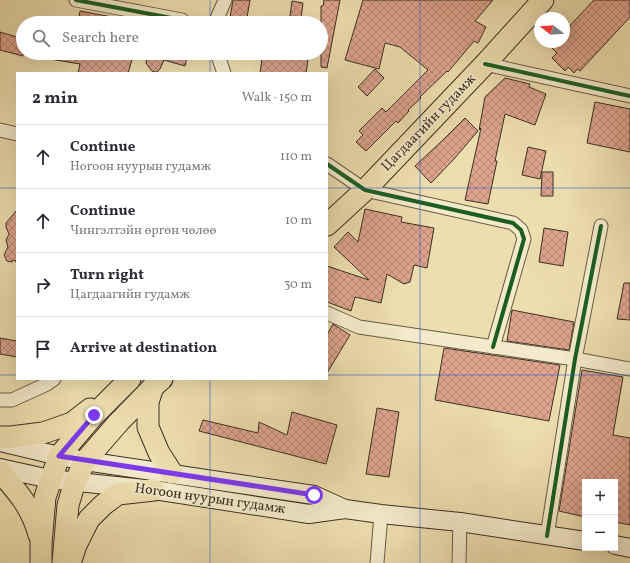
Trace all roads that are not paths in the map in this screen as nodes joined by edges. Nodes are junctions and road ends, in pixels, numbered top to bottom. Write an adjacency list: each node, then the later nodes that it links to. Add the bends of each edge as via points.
1 (76, 0): 4 (street)
2 (225, 0): 5 (street)
3 (543, 0): 7 (main road, Цагдаагийн гудамж)
4 (161, 16)
5 (219, 16)
6 (219, 60): 8 (street)
7 (485, 64): 9 (street); 13 (main road, Цагдаагийн гудамж)
8 (224, 72)
9 (630, 96)
10 (0, 130): 11 (street)
11 (16, 134)
12 (328, 165): 13 (street)
13 (365, 190): 14 (main road, Цагдаагийн гудамж); 17 (street, via 513,223 521,230 524,240)
14 (328, 224)
15 (601, 226): 18 (street)
16 (328, 313): 17 (street, via 359,327)
17 (493, 347): 18 (street)
18 (575, 359): 19 (street); 38 (street)
19 (630, 369)
20 (128, 380): 25 (main road, via 72,423 43,433)
21 (128, 380): 27 (main road)
22 (49, 381): 24 (street, via 12,400)
23 (158, 383): 28 (main road); 31 (main road, via 148,402 148,427 159,454)
24 (0, 400)
25 (0, 437)
26 (0, 442): 27 (main road, Ногоон нуурын гудамж)
27 (59, 456): 28 (main road, Ногоон нуурын гудамж); 32 (main road)
28 (85, 461): 31 (main road, Ногоон нуурын гудамж); 33 (main road)
29 (0, 468): 32 (main road, Ногоон нуурын гудамж)
30 (0, 472): 42 (main road, via 29,509 36,524)
31 (172, 473): 35 (main road, Ногоон нуурын гудамж, via 314,495)
32 (50, 479): 33 (main road, Ногоон нуурын гудамж); 42 (main road, via 45,497)
33 (75, 482): 34 (main road, Ногоон нуурын гудамж); 43 (main road, via 68,505)
34 (154, 490): 35 (main road, Ногоон нуурын гудамж, via 309,514); 44 (main road, via 118,494 103,505 89,519)
35 (345, 509): 36 (main road, Ногоон нуурын гудамж)
36 (381, 514): 37 (main road, Ногоон нуурын гудамж); 45 (street)
37 (460, 522): 38 (main road, Ногоон нуурын гудамж); 46 (street)
38 (547, 536): 39 (main road, Ногоон нуурын гудамж)
39 (582, 541)
40 (618, 546): 41 (main road)
41 (630, 548)
42 (41, 553)
43 (63, 563)
44 (70, 563)
45 (377, 563)
46 (459, 563)

